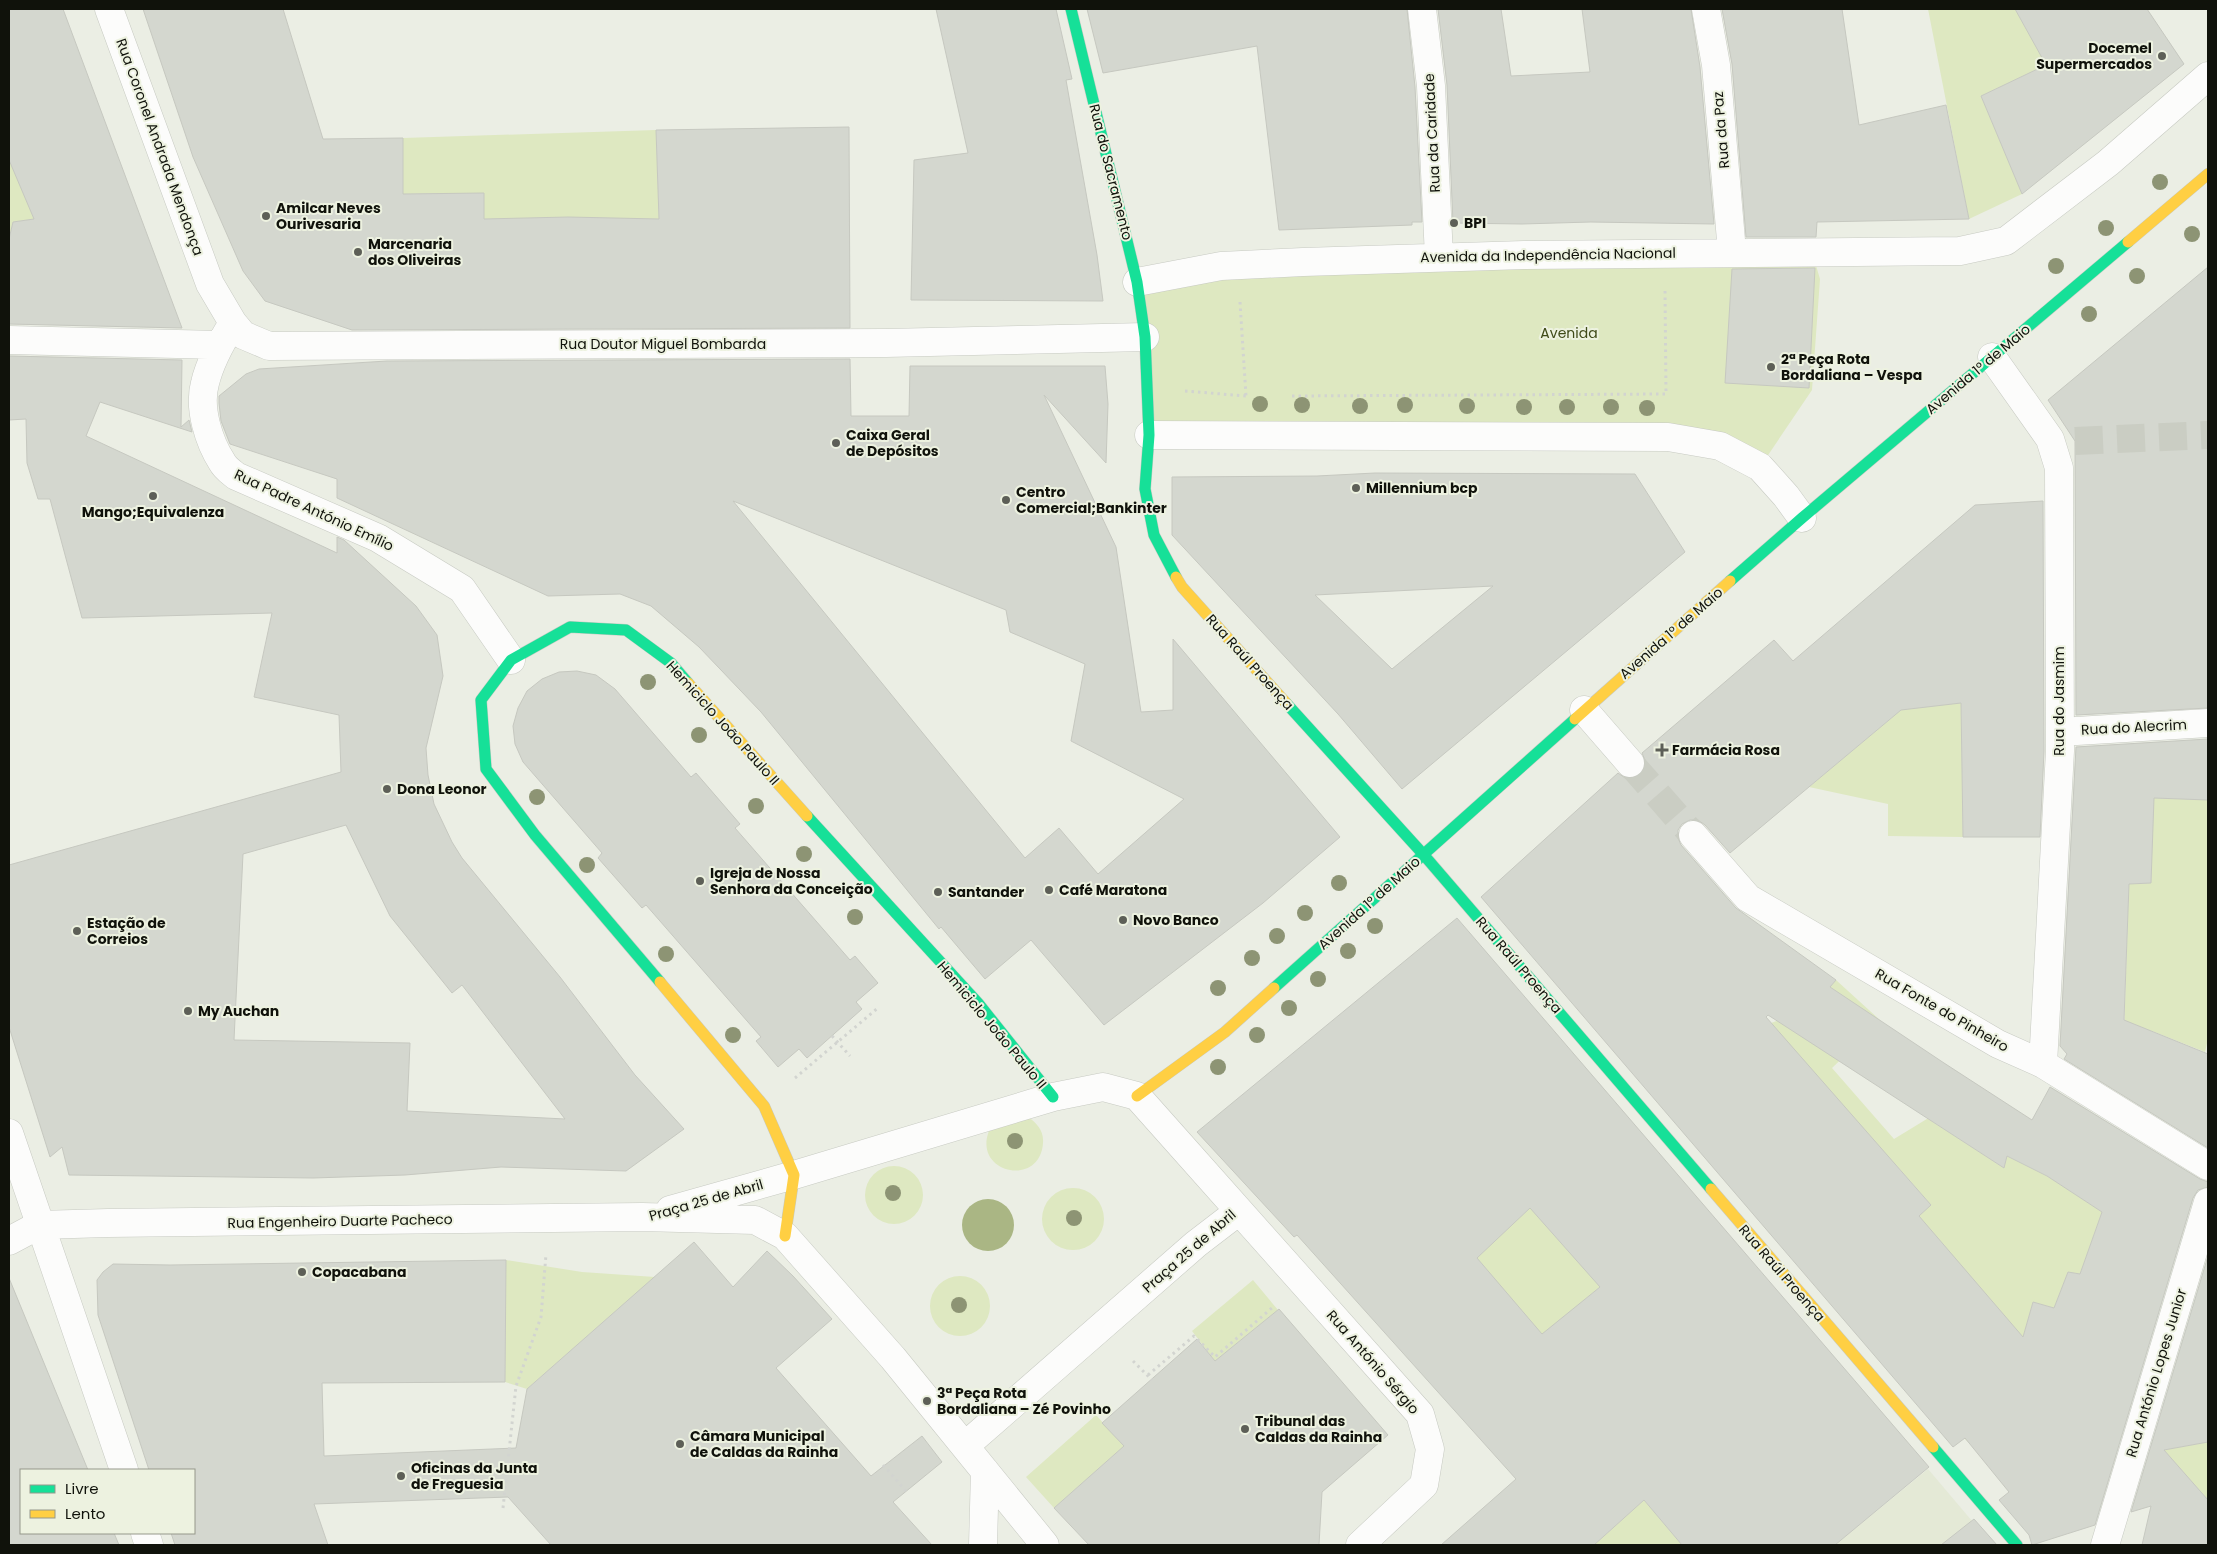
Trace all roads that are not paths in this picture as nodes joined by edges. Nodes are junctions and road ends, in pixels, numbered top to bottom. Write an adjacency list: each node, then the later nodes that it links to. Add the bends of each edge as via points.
1 (109, 9): 10 (street, Rua Coronel Andrada Mendonça)
2 (1071, 9): 9 (street, Rua do Sacramento)
3 (1422, 9): 8 (street, Rua da Caridade, via 1431,86)
4 (1706, 9): 7 (street, Rua da Paz, via 1716,65)
5 (2208, 76): 7 (street, Avenida da Independência Nacional, via 2108,163 2006,241 1960,251)
6 (2208, 174): 14 (street, Avenida 1º de Maio)
7 (1732, 252): 8 (street, Avenida da Independência Nacional)
8 (1439, 257): 9 (street, Avenida da Independência Nacional, via 1221,266)
9 (1137, 282): 12 (street, Rua do Sacramento)
10 (210, 284): 11 (street, Rua Doutor Miguel Bombarda)
11 (226, 334): 12 (street, Rua Doutor Miguel Bombarda, via 243,336 269,346 886,343); 13 (street); 17 (street, Rua Padre António Emílio, via 204,385 204,412 223,464 236,476 378,538 462,589)
12 (1145, 337): 15 (street, Rua Raúl Proença)
13 (9, 340)
14 (1992, 356): 16 (street, Avenida 1º de Maio); 20 (street, Rua do Jasmim, via 2062,440 2059,468)
15 (1149, 435): 16 (street, via 1668,437 1720,446 1760,467); 23 (street, Rua Raúl Proença, via 1146,489 1154,535 1182,587)
16 (1802, 518): 18 (street, Avenida 1º de Maio)
17 (512, 660): 26 (street, Hemiciclo João Paulo II, via 570,627 626,630 671,663 704,704 978,1003); 29 (street, Hemiciclo João Paulo II, via 481,700 486,769 535,835 764,1106)
18 (1584, 710): 21 (street); 23 (street, Avenida 1º de Maio)
19 (2208, 723): 20 (street, Rua do Alecrim)
20 (2060, 732): 24 (street, Rua do Jasmim)
21 (1630, 762)
22 (1693, 835): 24 (street, Rua Fonte do Pinheiro, via 1748,898 1998,1044)
23 (1422, 854): 25 (street, Avenida 1º de Maio, via 1225,1032); 42 (street, Rua Raúl Proença)
24 (2043, 1064): 28 (street, Rua Fonte do Pinheiro)
25 (1137, 1096): 26 (street, Praça 25 de Abril, via 1103,1087); 31 (street, Praça 25 de Abril)
26 (1053, 1097): 29 (street, Praça 25 de Abril)
27 (9, 1133): 33 (street)
28 (2208, 1166)
29 (794, 1175): 32 (street, Praça 25 de Abril); 34 (street)
30 (2208, 1202): 43 (street, Rua António Lopes Junior)
31 (1239, 1211): 36 (street, Praça 25 de Abril, via 1190,1249); 41 (street, Rua António Sérgio, via 1420,1414 1430,1449 1424,1485)
32 (642, 1217): 33 (street, Rua Engenheiro Duarte Pacheco); 34 (street, Praça 25 de Abril, via 755,1220)
33 (39, 1225): 35 (street); 37 (street)
34 (785, 1236): 36 (street, Praça 25 de Abril)
35 (9, 1241)
36 (966, 1445): 38 (street)
37 (124, 1469)
38 (985, 1470): 39 (street); 40 (street)
39 (983, 1545)
40 (1046, 1545)
41 (1360, 1545)
42 (2017, 1545)
43 (2105, 1545)

